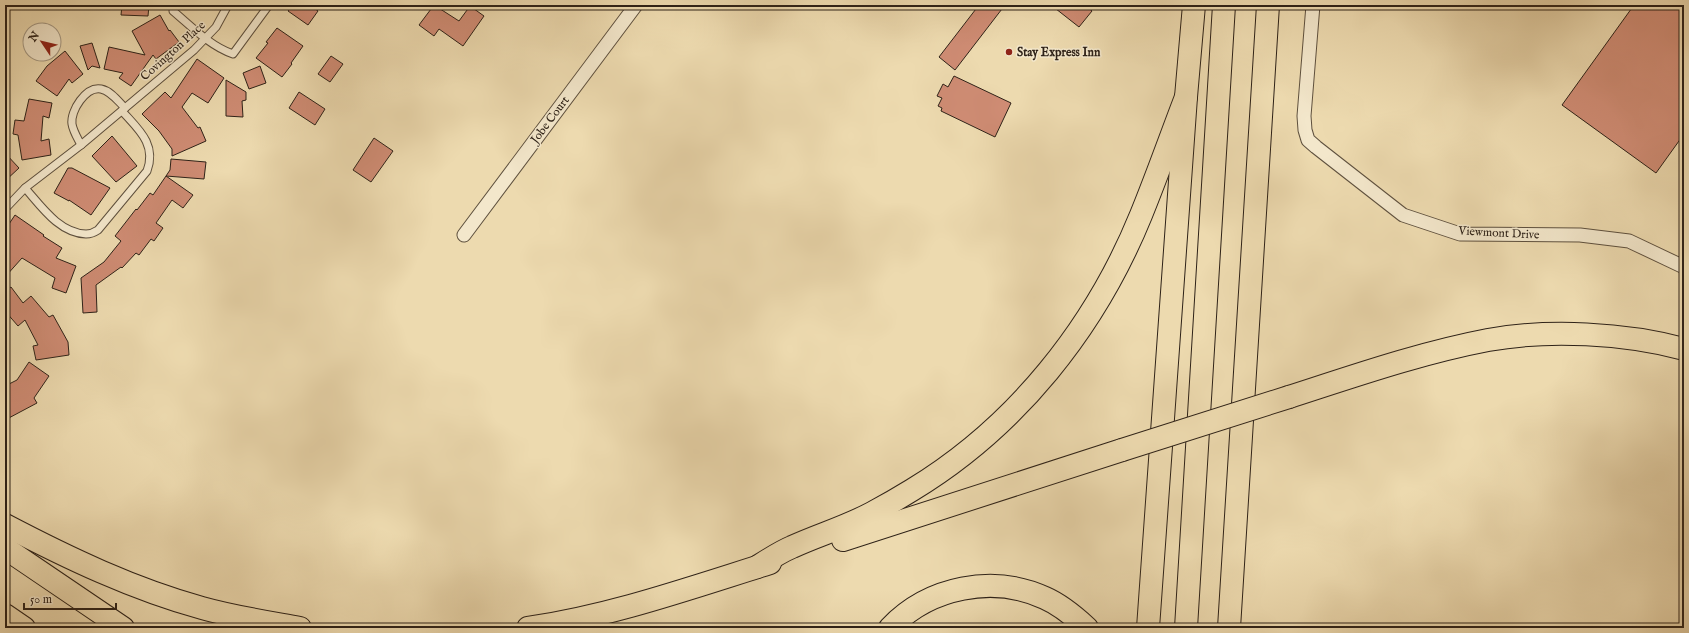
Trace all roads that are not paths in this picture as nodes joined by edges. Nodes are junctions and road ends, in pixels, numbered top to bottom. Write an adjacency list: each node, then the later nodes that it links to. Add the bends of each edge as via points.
1 (174, 5): 9 (lane, via 173,11)
2 (228, 5): 9 (lane, Covington Place, via 216,27)
3 (269, 5): 9 (lane, via 233,54)
4 (636, 5): 15 (street, Jobe Court)
5 (1194, 5): 10 (highway)
6 (1224, 5): 29 (highway)
7 (1268, 5): 30 (highway)
8 (1313, 5): 16 (street, Viewmont Drive, via 1304,116 1308,140 1403,215 1460,234 1580,235 1629,241)
9 (205, 38): 11 (lane, Covington Place)
10 (1186, 97): 20 (highway, via 1141,216 1109,282 1074,338 1040,382 997,426 956,460 913,489 871,514 790,547); 28 (highway)
11 (123, 110): 12 (lane, Covington Place); 12 (lane, via 110,93 101,89 94,89 79,101 74,110 72,124); 13 (lane, via 146,139 151,160 147,171 98,230 87,234 57,223)
12 (81, 145): 13 (lane, Covington Place)
13 (25, 188): 14 (lane, Covington Place)
14 (5, 209)
15 (464, 235)
16 (1684, 268)
17 (1684, 349): 20 (highway, bridge, via 1628,338 1584,334 1540,334 1490,340 1447,349)
18 (5, 525): 24 (highway, via 89,567 143,589 201,608)
19 (5, 548): 23 (highway)
20 (757, 567): 25 (highway, via 586,618)
21 (5, 615): 22 (highway)
22 (24, 628)
23 (123, 628)
24 (300, 628)
25 (528, 628)
26 (890, 628): 27 (highway, via 902,616 947,592 991,586 1019,589 1045,598)
27 (1087, 628)
28 (1148, 628)
29 (1186, 628)
30 (1229, 628)

